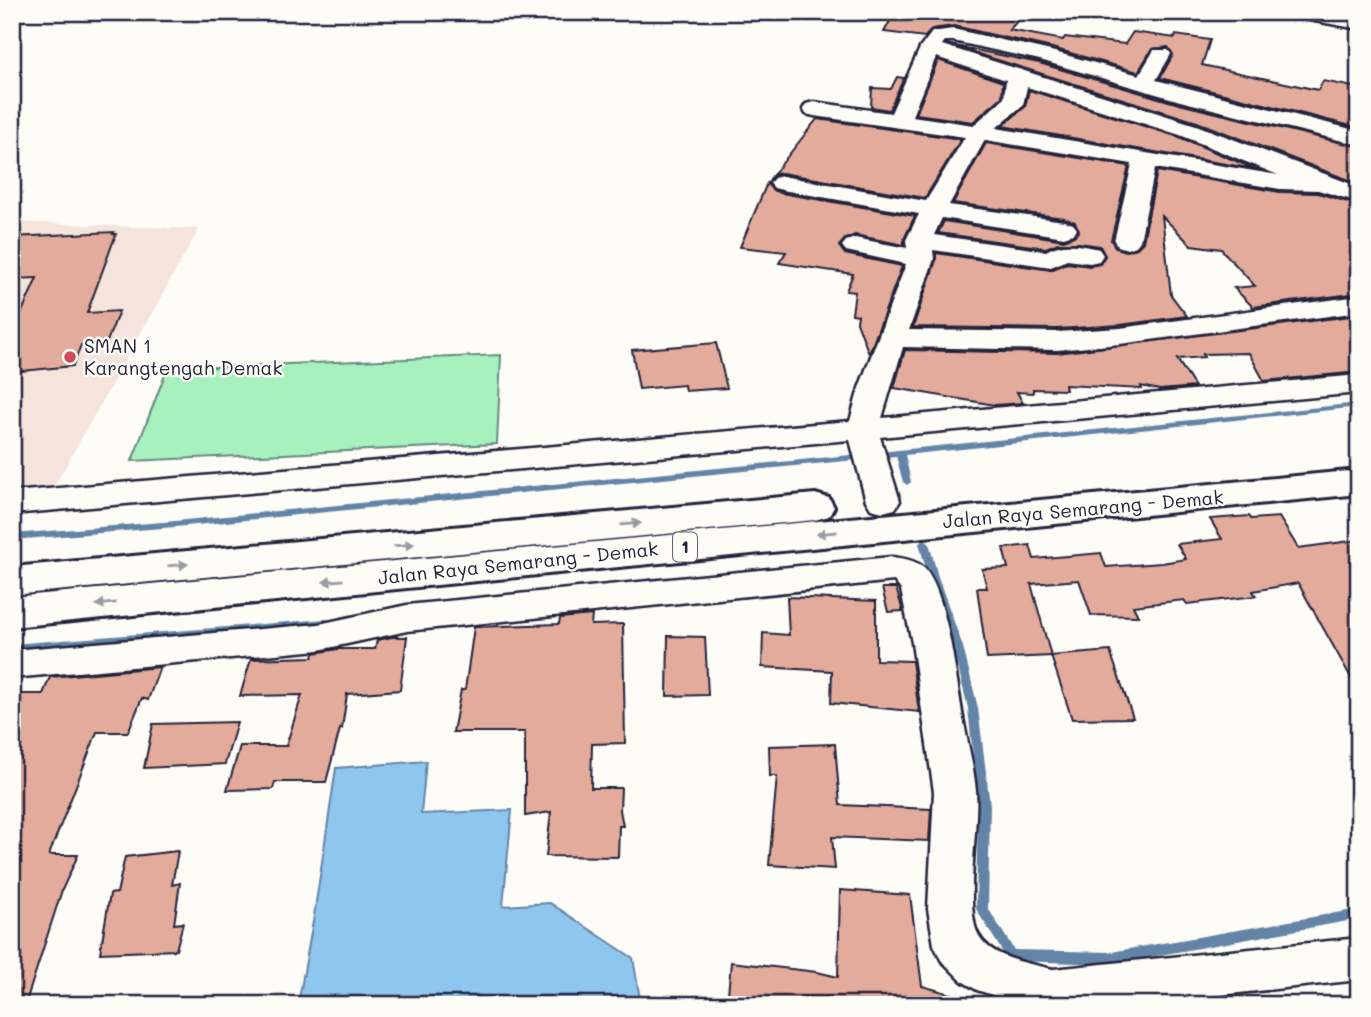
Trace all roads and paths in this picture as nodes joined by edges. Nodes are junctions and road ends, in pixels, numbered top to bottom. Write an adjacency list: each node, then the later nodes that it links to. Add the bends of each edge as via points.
1 (1298, 12): 2 (street)
2 (1359, 23)
3 (930, 48): 5 (street); 6 (street, via 939,36 964,36); 9 (street)
4 (1161, 54): 6 (street)
5 (1017, 78): 10 (street); 11 (street, via 1016,100)
6 (1144, 84): 7 (street)
7 (1188, 96): 10 (street); 12 (street)
8 (814, 109): 9 (street)
9 (898, 121): 11 (street)
10 (1161, 121): 13 (street); 15 (street, via 1239,148)
11 (979, 132): 13 (street); 17 (street)
12 (1359, 138)
13 (1137, 158): 15 (street, via 1280,182); 19 (street)
14 (782, 183): 17 (street)
15 (1317, 183): 16 (street)
16 (1356, 194)
17 (936, 211): 18 (street); 21 (street)
18 (1064, 229)
19 (1127, 242)
20 (855, 246): 21 (street)
21 (920, 250): 22 (street, via 1051,259 1062,252); 24 (street)
22 (1090, 255)
23 (1359, 304): 24 (street, via 1057,341)
24 (892, 338): 26 (street)
25 (1359, 384): 26 (street)
26 (863, 435): 29 (street, via 506,458); 30 (street)
27 (1359, 459): 30 (highway, Jalan Raya Semarang - Demak / 1)
28 (1359, 482): 30 (highway, Jalan Raya Semarang - Demak / 1)
29 (12, 503)
30 (882, 532): 31 (highway, Jalan Raya Semarang - Demak / 1, one-way to 30); 32 (highway, Jalan Raya Semarang - Demak / 1); 36 (street, via 902,570 912,576 919,590 931,643 955,793 950,909 957,945 994,975)
31 (12, 580)
32 (464, 593): 33 (highway, Jalan Raya Semarang - Demak / 1, one-way to 33); 34 (street, via 407,618 319,637)
33 (12, 612)
34 (12, 664)
35 (1359, 959): 36 (street)
36 (1054, 998)

